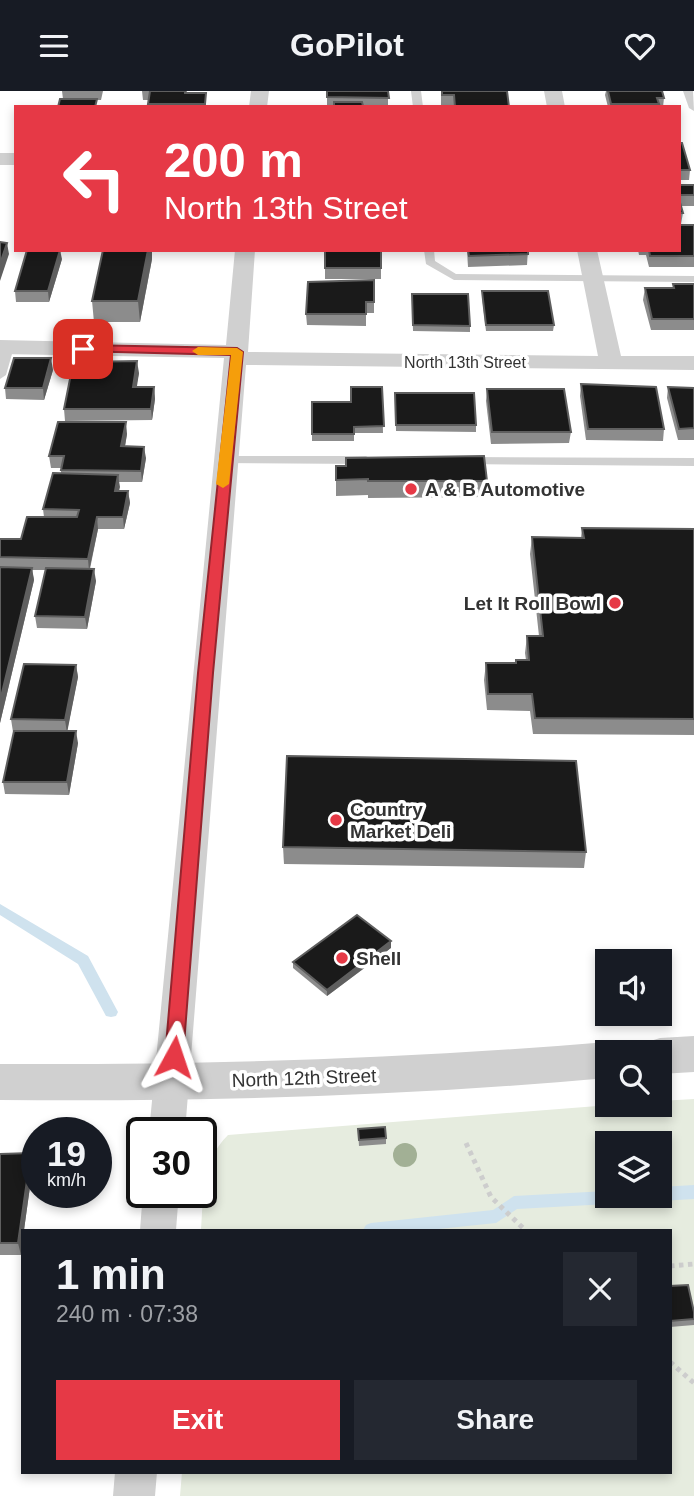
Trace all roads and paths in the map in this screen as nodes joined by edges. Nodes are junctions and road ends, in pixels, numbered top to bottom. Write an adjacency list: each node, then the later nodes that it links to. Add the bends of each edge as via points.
1 (688, 91): 2 (lane)
2 (694, 108)
3 (245, 252): 9 (street)
4 (429, 252): 6 (lane, via 430,262 454,277)
5 (587, 252): 6 (street)
6 (593, 279): 7 (lane); 10 (street)
7 (694, 279)
8 (4, 347): 9 (street, North 13th Street); 12 (lane)
9 (237, 355): 10 (street, North 13th Street); 13 (street)
10 (611, 363): 11 (street, North 13th Street)
11 (694, 363)
12 (0, 375)
13 (225, 460): 14 (lane); 21 (street)
14 (377, 460)
15 (446, 461): 16 (lane)
16 (694, 462)
17 (694, 1054): 18 (street)
18 (672, 1055)
19 (595, 1061): 21 (street, North 12th Street, via 362,1077)
20 (0, 1082): 21 (street, North 12th Street)
21 (172, 1082): 22 (street)
22 (168, 1117)
23 (466, 1143): 26 (path, via 491,1198)
24 (160, 1208): 25 (street)
25 (158, 1229)
26 (524, 1229)
27 (694, 1264): 28 (path)
28 (672, 1266)
29 (672, 1364): 30 (path)
30 (694, 1383)
31 (136, 1474): 32 (street)
32 (134, 1496)

